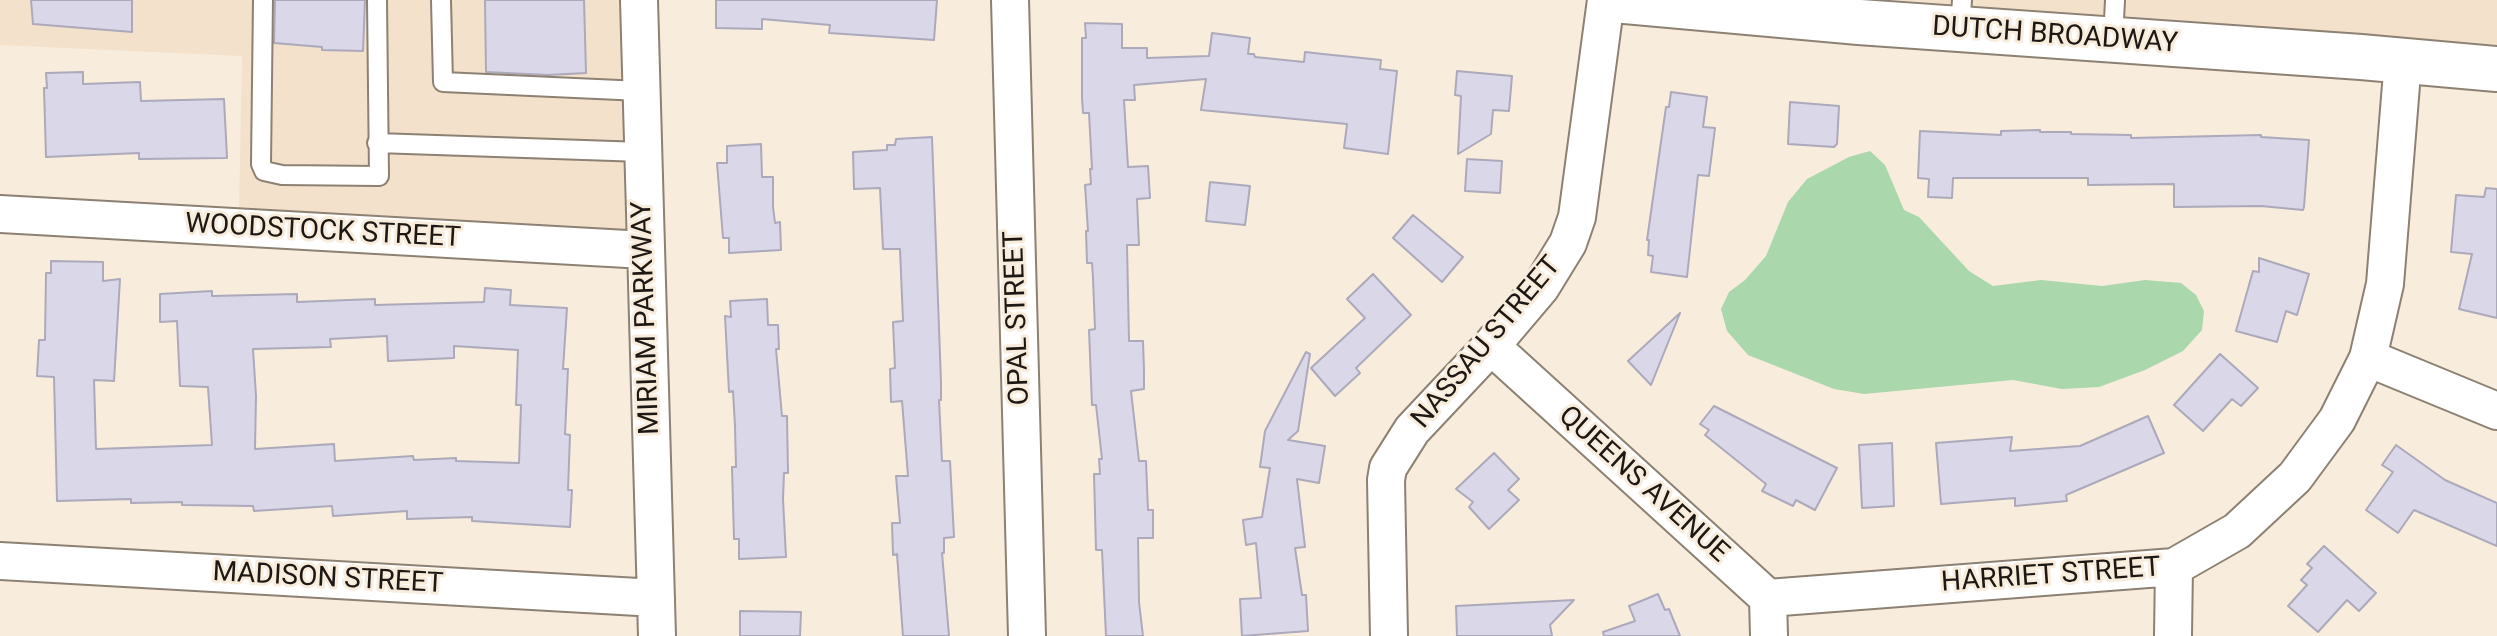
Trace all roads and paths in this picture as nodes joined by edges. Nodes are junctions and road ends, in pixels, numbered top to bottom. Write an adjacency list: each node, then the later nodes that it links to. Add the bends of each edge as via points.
1 (263, 0): 14 (lane, via 264,171 379,176)
2 (377, 0): 14 (lane)
3 (441, 0): 13 (lane, via 443,82)
4 (639, 0): 13 (street, MIRIAM PARKWAY)
5 (1010, 0): 26 (street, OPAL STREET)
6 (1606, 0): 18 (street, NASSAU STREET, via 1577,217 1541,287)
7 (1614, 0): 8 (main road, DUTCH BROADWAY)
8 (1801, 8): 9 (main road, DUTCH BROADWAY)
9 (1961, 15): 10 (main road, DUTCH BROADWAY)
10 (2114, 20): 11 (main road, DUTCH BROADWAY)
11 (2403, 60): 12 (main road, DUTCH BROADWAY); 19 (street, HARRIET STREET, via 2385,284)
12 (2497, 69)
13 (641, 91): 15 (street, MIRIAM PARKWAY)
14 (377, 143): 15 (lane)
15 (643, 152): 17 (street, MIRIAM PARKWAY)
16 (0, 214): 17 (street, WOODSTOCK STREET)
17 (645, 250): 23 (street, MIRIAM PARKWAY)
18 (1491, 346): 24 (street, QUEENS AVENUE); 27 (street, NASSAU STREET, via 1412,430 1388,468)
19 (2368, 358): 20 (street); 22 (street, HARRIET STREET, via 2337,420 2295,477 2237,531)
20 (2497, 411)
21 (0, 561): 23 (street, MADISON STREET)
22 (2174, 567): 24 (street, HARRIET STREET); 29 (street)
23 (656, 598): 25 (street, MIRIAM PARKWAY)
24 (1768, 598): 28 (street)
25 (657, 636)
26 (1027, 636)
27 (1389, 636)
28 (1769, 636)
29 (2173, 636)

